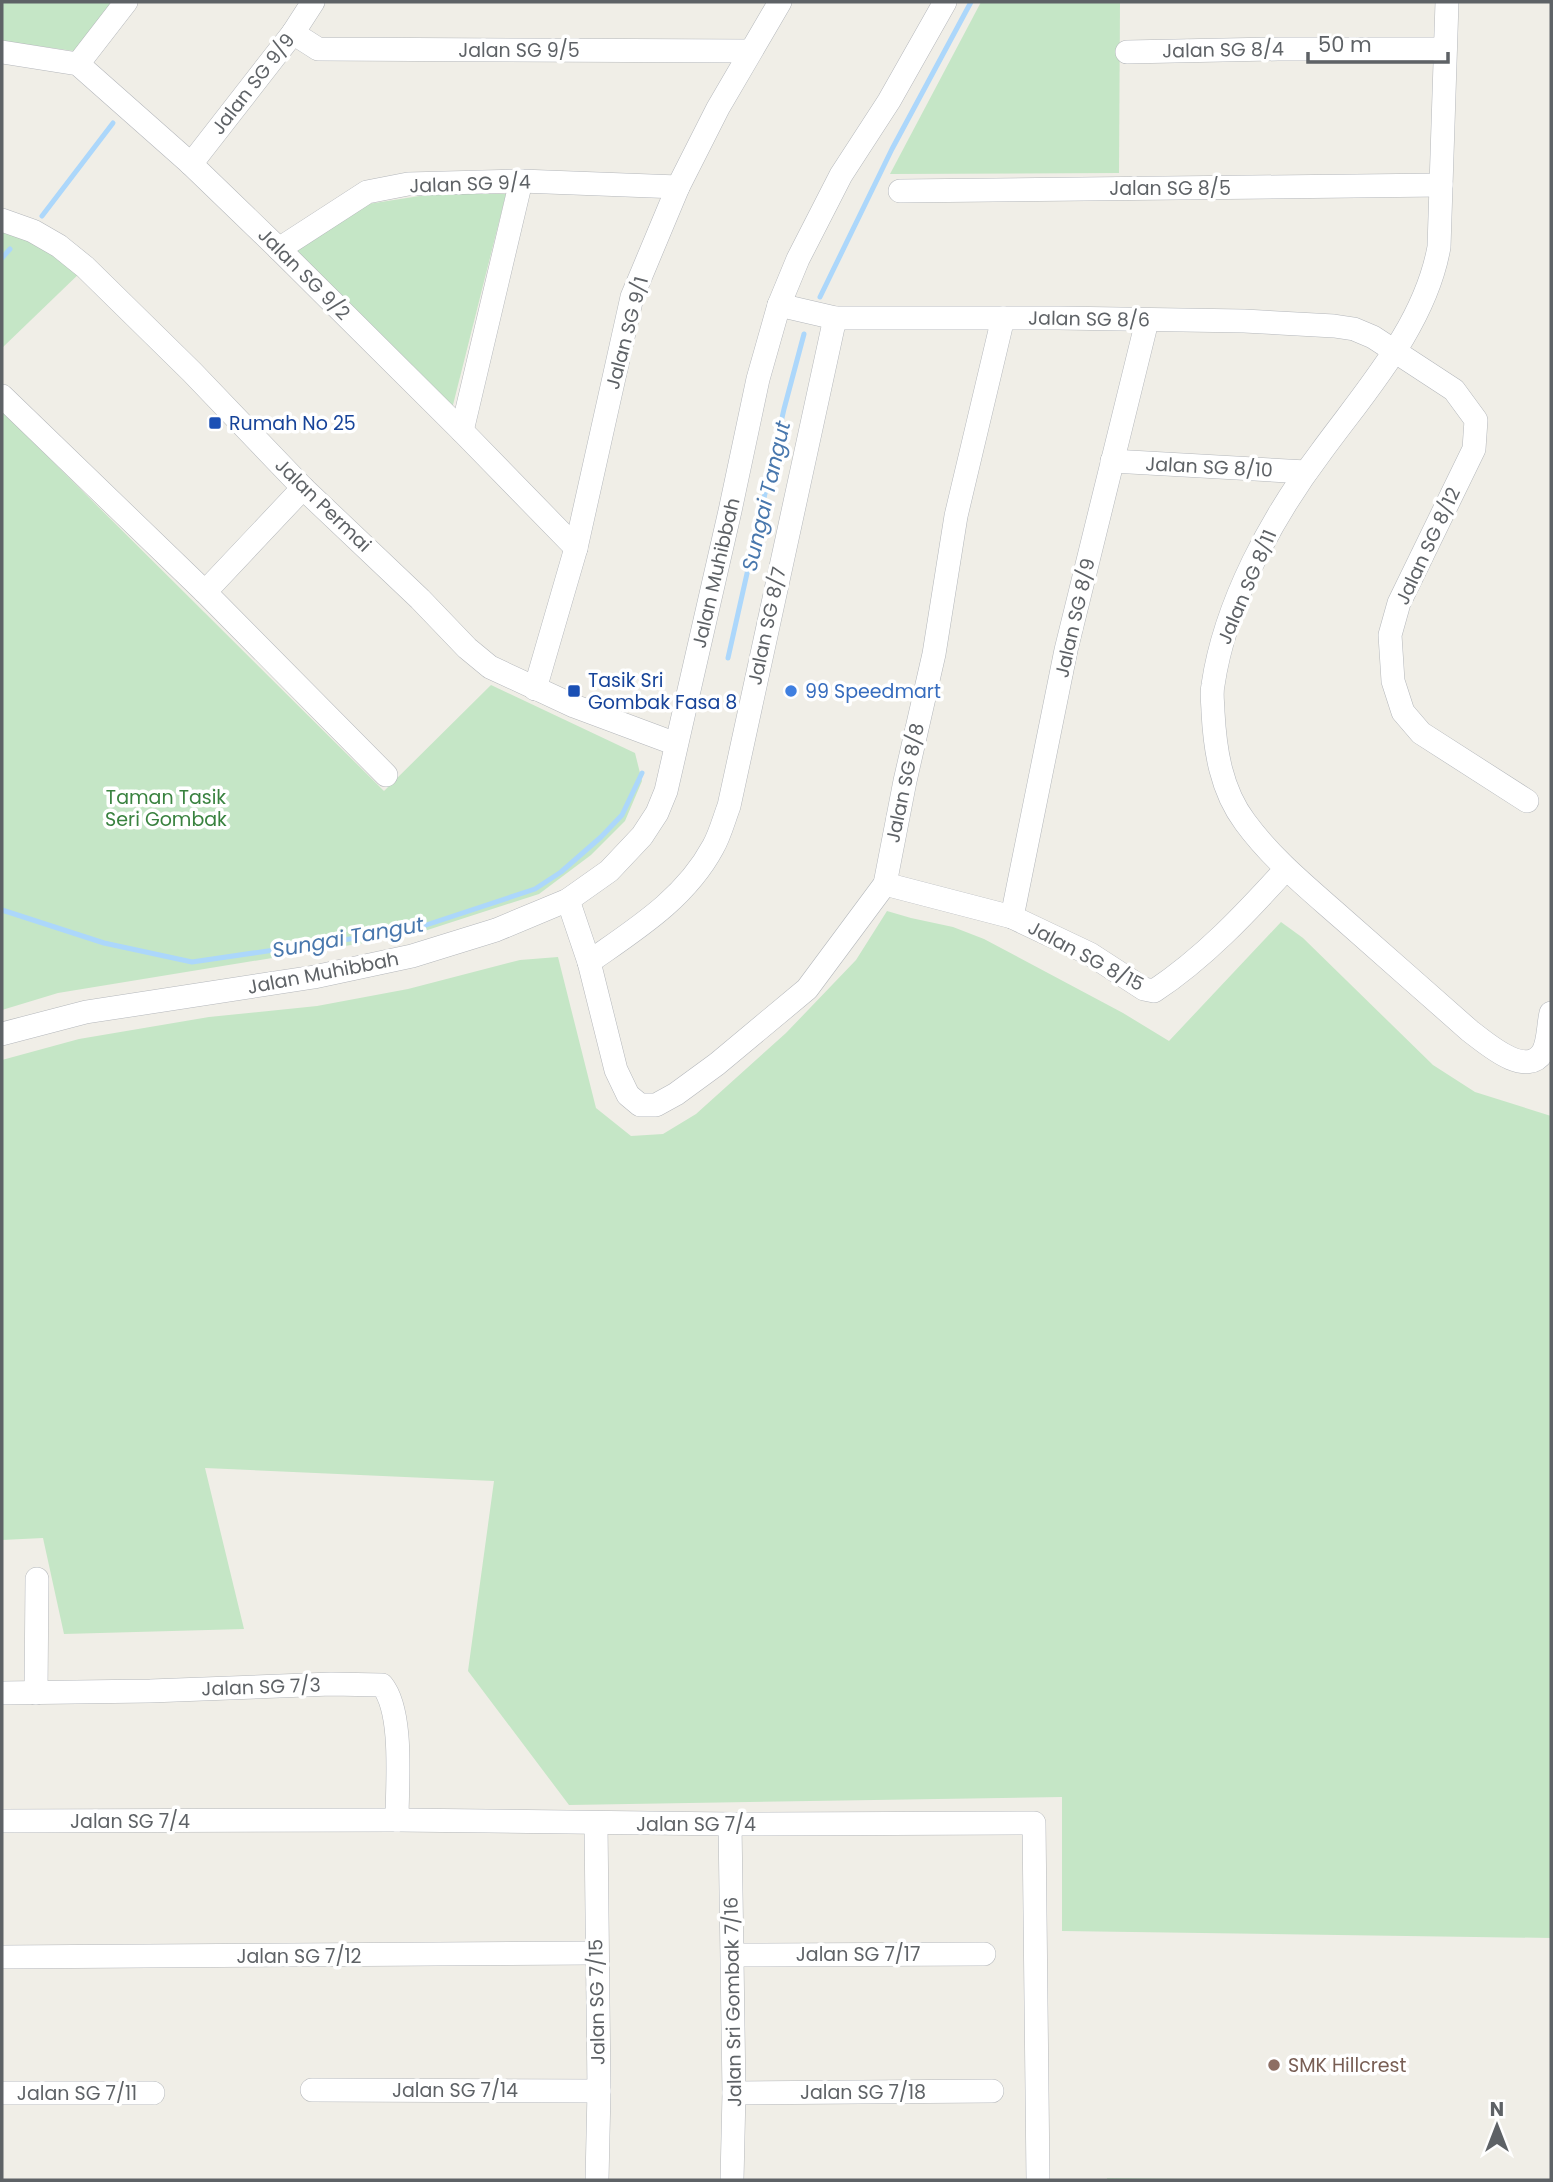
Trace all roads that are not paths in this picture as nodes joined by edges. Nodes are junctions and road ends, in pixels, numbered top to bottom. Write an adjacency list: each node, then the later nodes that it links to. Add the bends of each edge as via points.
1 (126, 2): 11 (street)
2 (313, 2): 6 (street, Jalan SG 9/9)
3 (780, 2): 8 (street, Jalan SG 9/1)
4 (944, 2): 19 (street, Jalan Muhibbah, via 889,102 841,175)
5 (1447, 2): 7 (street, Jalan SG 8/11)
6 (293, 33): 8 (street, Jalan SG 9/5, via 318,49); 12 (street, Jalan SG 9/9)
7 (1445, 49): 10 (street, Jalan SG 8/4); 14 (street, Jalan SG 8/11)
8 (750, 51): 15 (street, Jalan SG 9/1)
9 (2, 52): 11 (street)
10 (1127, 52)
11 (78, 64): 12 (street, Jalan SG 9/2)
12 (191, 164): 18 (street, Jalan SG 9/2)
13 (521, 181): 15 (street, Jalan SG 9/4); 18 (street, Jalan SG 9/4, via 408,184 366,192); 25 (street)
14 (1441, 185): 16 (street, Jalan SG 8/5); 23 (street, Jalan SG 8/11, via 1436,266)
15 (678, 187): 29 (street, Jalan SG 9/1, via 632,297)
16 (900, 191)
17 (2, 220): 28 (street, Jalan Permai, via 33,231 85,267)
18 (279, 249): 25 (street, Jalan SG 9/2)
19 (779, 305): 20 (street, Jalan SG 8/6); 32 (street, Jalan Muhibbah, via 758,379)
20 (835, 318): 21 (street, Jalan SG 8/6); 39 (street, Jalan SG 8/7, via 729,806 714,846 687,886 659,912)
21 (1003, 318): 22 (street, Jalan SG 8/6); 36 (street, Jalan SG 8/8, via 956,516 934,654)
22 (1147, 321): 23 (street, Jalan SG 8/6, via 1334,326 1364,332); 26 (street, Jalan SG 8/9)
23 (1395, 351): 27 (street, Jalan SG 8/11); 34 (street, Jalan SG 8/12, via 1454,390 1476,420 1477,432 1474,449 1399,603 1390,635 1393,681 1402,712 1421,733)
24 (2, 396): 30 (street)
25 (462, 431): 29 (street, Jalan SG 9/2)
26 (1112, 461): 27 (street, Jalan SG 8/10); 38 (street, Jalan SG 8/9, via 1066,650)
27 (1306, 472): 35 (street, Jalan SG 8/11, via 1258,554 1227,625 1212,688 1217,756 1231,798 1244,821)
28 (303, 488): 30 (street); 31 (street, Jalan Permai, via 467,648 490,667)
29 (576, 548): 31 (street, Jalan SG 9/1)
30 (205, 592): 33 (street)
31 (535, 689): 32 (street, Jalan Permai)
32 (676, 744): 37 (street, Jalan Muhibbah, via 666,792 642,836 609,871)
33 (386, 775)
34 (1528, 800)
35 (1286, 869): 38 (street, Jalan SG 8/15, via 1180,974 1154,991); 40 (street, Jalan SG 8/11, via 1501,1053 1516,1061 1536,1059 1545,1046)
36 (885, 884): 38 (street, Jalan SG 8/15); 39 (street, Jalan SG 8/8, via 794,1002 664,1102 640,1104 628,1095 616,1070)
37 (568, 900): 39 (street); 41 (street, Jalan Muhibbah, via 412,956 314,977 86,1012)
38 (1012, 917)
39 (589, 962)
40 (1551, 1013)
41 (2, 1034)
42 (37, 1579): 44 (street)
43 (2, 1693): 44 (street, Jalan SG 7/3)
44 (36, 1693): 45 (street, Jalan SG 7/3, via 382,1685 397,1722)
45 (397, 1820): 46 (street, Jalan SG 7/4); 47 (street, Jalan SG 7/4)
46 (2, 1821)
47 (596, 1824): 48 (street, Jalan SG 7/4); 49 (street, Jalan SG 7/15)
48 (730, 1824): 51 (street, Jalan Sri Gombak 7/16); 61 (street, Jalan SG 7/4, via 1034,1823)
49 (596, 1953): 52 (street, Jalan SG 7/12); 54 (street, Jalan SG 7/15)
50 (984, 1954): 51 (street, Jalan SG 7/17)
51 (733, 1955): 58 (street, Jalan Sri Gombak 7/16)
52 (2, 1957)
53 (312, 2090): 54 (street, Jalan SG 7/14)
54 (599, 2091): 59 (street, Jalan SG 7/15)
55 (992, 2091): 58 (street, Jalan SG 7/18)
56 (2, 2093): 57 (street, Jalan SG 7/11)
57 (153, 2093)
58 (734, 2093): 60 (street, Jalan Sri Gombak 7/16)
59 (597, 2180)
60 (732, 2180)
61 (1038, 2180)

